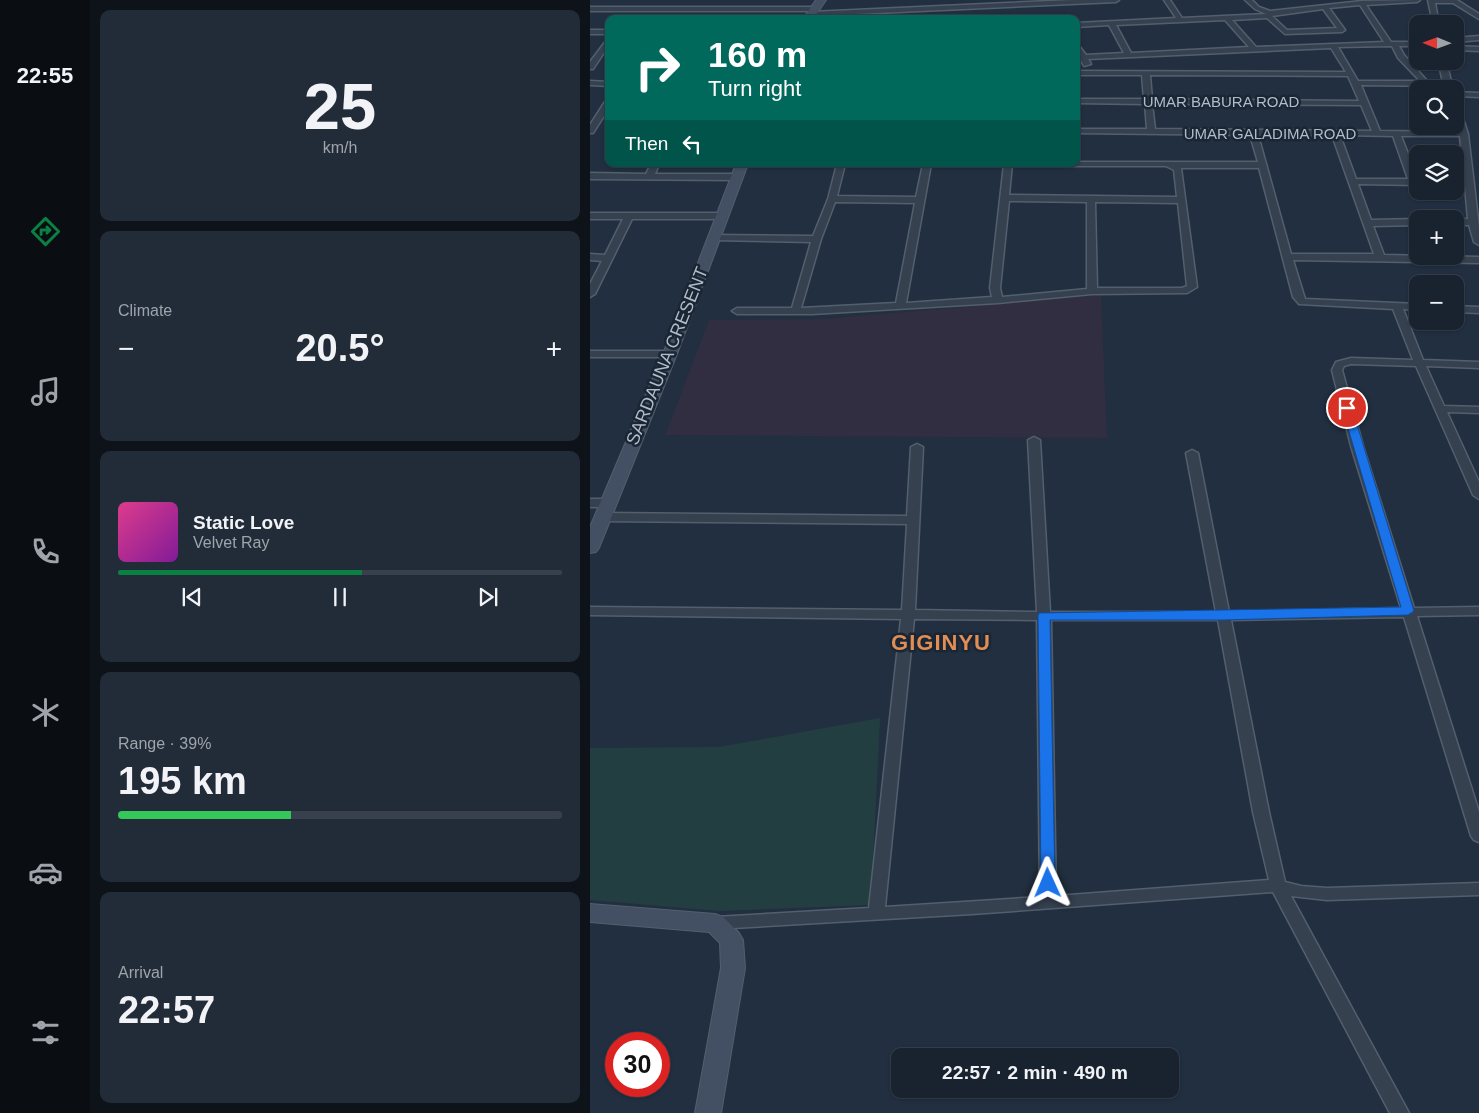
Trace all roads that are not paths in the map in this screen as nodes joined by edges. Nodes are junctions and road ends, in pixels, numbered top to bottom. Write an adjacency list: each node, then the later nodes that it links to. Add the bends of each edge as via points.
1 (608, 0): 19 (street)
2 (701, 0): 21 (street)
3 (821, 0): 23 (street)
4 (884, 0): 22 (street)
5 (1116, 0): 13 (street)
6 (1167, 0): 31 (street)
7 (1248, 0): 27 (street)
8 (1417, 0): 11 (street)
9 (1454, 0): 10 (street); 12 (street); 29 (street)
10 (1465, 0)
11 (1377, 1): 15 (street)
12 (1431, 1): 28 (street)
13 (1031, 2): 14 (street)
14 (985, 3): 17 (street)
15 (1362, 3): 16 (street); 38 (street)
16 (1325, 7): 27 (street); 27 (street, via 1342,30 1285,32)
17 (946, 8): 22 (street); 26 (street)
18 (590, 9): 19 (street)
19 (601, 9): 20 (street)
20 (628, 9): 21 (street); 24 (street)
21 (696, 9): 23 (street); 25 (street)
22 (884, 11): 23 (street)
23 (811, 14)
24 (624, 15)
25 (692, 15)
26 (945, 15)
27 (1269, 15): 30 (street)
28 (1434, 15)
29 (1479, 17)
30 (1228, 19): 31 (street); 43 (street)
31 (1181, 21): 32 (street)
32 (1112, 24): 33 (street); 46 (street)
33 (1080, 25)
34 (590, 32): 35 (street)
35 (605, 32)
36 (1479, 38): 37 (street)
37 (1464, 39)
38 (1391, 43): 40 (street); 41 (street); 55 (street)
39 (605, 44): 47 (street)
40 (1409, 44)
41 (1333, 45): 43 (street); 54 (street)
42 (1464, 48): 44 (street)
43 (1254, 49): 49 (street)
44 (1479, 49)
45 (1080, 50): 48 (street)
46 (1128, 54): 48 (street); 49 (street)
47 (594, 56): 50 (street)
48 (1084, 57): 52 (street)
49 (1200, 63): 53 (street); 54 (street)
50 (590, 67)
51 (1080, 73): 52 (street)
52 (1090, 74): 53 (street)
53 (1146, 74): 63 (street)
54 (1351, 74): 56 (street)
55 (1422, 80)
56 (1356, 83): 59 (street); 64 (street)
57 (590, 84): 58 (street)
58 (605, 84)
59 (1409, 84)
60 (1464, 94): 61 (street)
61 (1479, 95)
62 (1080, 101): 63 (street, UMAR BABURA ROAD)
63 (1149, 102): 64 (street, UMAR BABURA ROAD); 68 (street)
64 (1365, 103): 70 (street)
65 (605, 108): 66 (street)
66 (590, 131)
67 (1080, 131): 68 (street, UMAR GALADIMA ROAD)
68 (1150, 133): 69 (street, UMAR GALADIMA ROAD)
69 (1254, 134): 74 (street, UMAR GALADIMA ROAD); 78 (street)
70 (1377, 134): 71 (street, UMAR GALADIMA ROAD); 74 (street, UMAR GALADIMA ROAD)
71 (1396, 134): 72 (street, UMAR GALADIMA ROAD); 83 (street)
72 (1409, 134)
73 (1464, 134): 84 (street)
74 (1336, 135): 89 (street)
75 (1080, 164): 77 (street)
76 (1479, 164): 84 (street)
77 (1174, 165): 78 (street); 97 (street, via 1178,168)
78 (1263, 166): 108 (street)
79 (654, 167): 88 (street)
80 (840, 167): 94 (street)
81 (926, 167): 96 (street)
82 (1008, 167): 93 (street)
83 (1409, 167)
84 (1468, 167): 86 (street); 92 (street)
85 (740, 170): 88 (street); 100 (street, SARDAUNA CRESENT)
86 (1479, 172)
87 (590, 176): 88 (street)
88 (649, 177)
89 (1352, 181): 90 (street); 104 (street)
90 (1409, 182)
91 (1464, 183): 92 (street)
92 (1470, 183): 103 (street)
93 (1006, 198): 95 (street); 115 (street, via 995,288)
94 (832, 199): 96 (street); 106 (street)
95 (1091, 199): 97 (street); 113 (street)
96 (920, 200): 116 (street)
97 (1182, 200): 113 (street, via 1192,287 1184,291)
98 (590, 216): 99 (street)
99 (629, 216): 100 (street); 111 (street)
100 (722, 216): 105 (street, SARDAUNA CRESENT)
101 (1409, 222): 104 (street)
102 (1464, 222): 103 (street)
103 (1473, 222): 107 (street)
104 (1366, 223): 109 (street)
105 (714, 237): 106 (street); 124 (street, SARDAUNA CRESENT)
106 (816, 239): 120 (street)
107 (1479, 242)
108 (1288, 256): 109 (street); 117 (street, via 1302,302)
109 (1380, 257): 112 (street)
110 (590, 258): 111 (street)
111 (607, 258): 114 (street)
112 (1479, 260)
113 (1092, 291): 115 (street)
114 (590, 294)
115 (998, 300): 116 (street)
116 (900, 306): 120 (street, via 812,312)
117 (1397, 306): 118 (street); 125 (street)
118 (1409, 307)
119 (1464, 309): 121 (street)
120 (796, 310): 122 (street)
121 (1479, 310)
122 (737, 311)
123 (590, 354): 124 (street)
124 (670, 354): 134 (street, SARDAUNA CRESENT)
125 (1419, 362): 126 (street); 127 (street); 139 (street, via 1351,361 1340,364 1337,370)
126 (1479, 365)
127 (1442, 409): 128 (street); 132 (street)
128 (1479, 410)
129 (1034, 440): 142 (street)
130 (917, 447): 136 (street)
131 (1192, 453): 143 (street)
132 (1479, 495)
133 (590, 503): 134 (street)
134 (608, 503): 135 (street, SARDAUNA CRESENT)
135 (602, 517): 136 (street); 137 (street, SARDAUNA CRESENT)
136 (913, 520): 141 (street)
137 (590, 548)
138 (590, 611): 141 (street)
139 (1408, 611): 140 (street); 143 (street); 144 (street)
140 (1479, 611)
141 (908, 616): 142 (street); 149 (street)
142 (1044, 616): 143 (street); 147 (street)
143 (1223, 616): 145 (street)
144 (1479, 836)
145 (1278, 886): 146 (street, via 1326,894); 147 (street); 152 (street)
146 (1479, 889)
147 (1048, 902): 149 (street)
148 (590, 913): 150 (street)
149 (876, 914): 150 (street)
150 (715, 922): 151 (street, via 731,940 733,968)
151 (708, 1113)
152 (1400, 1113)

